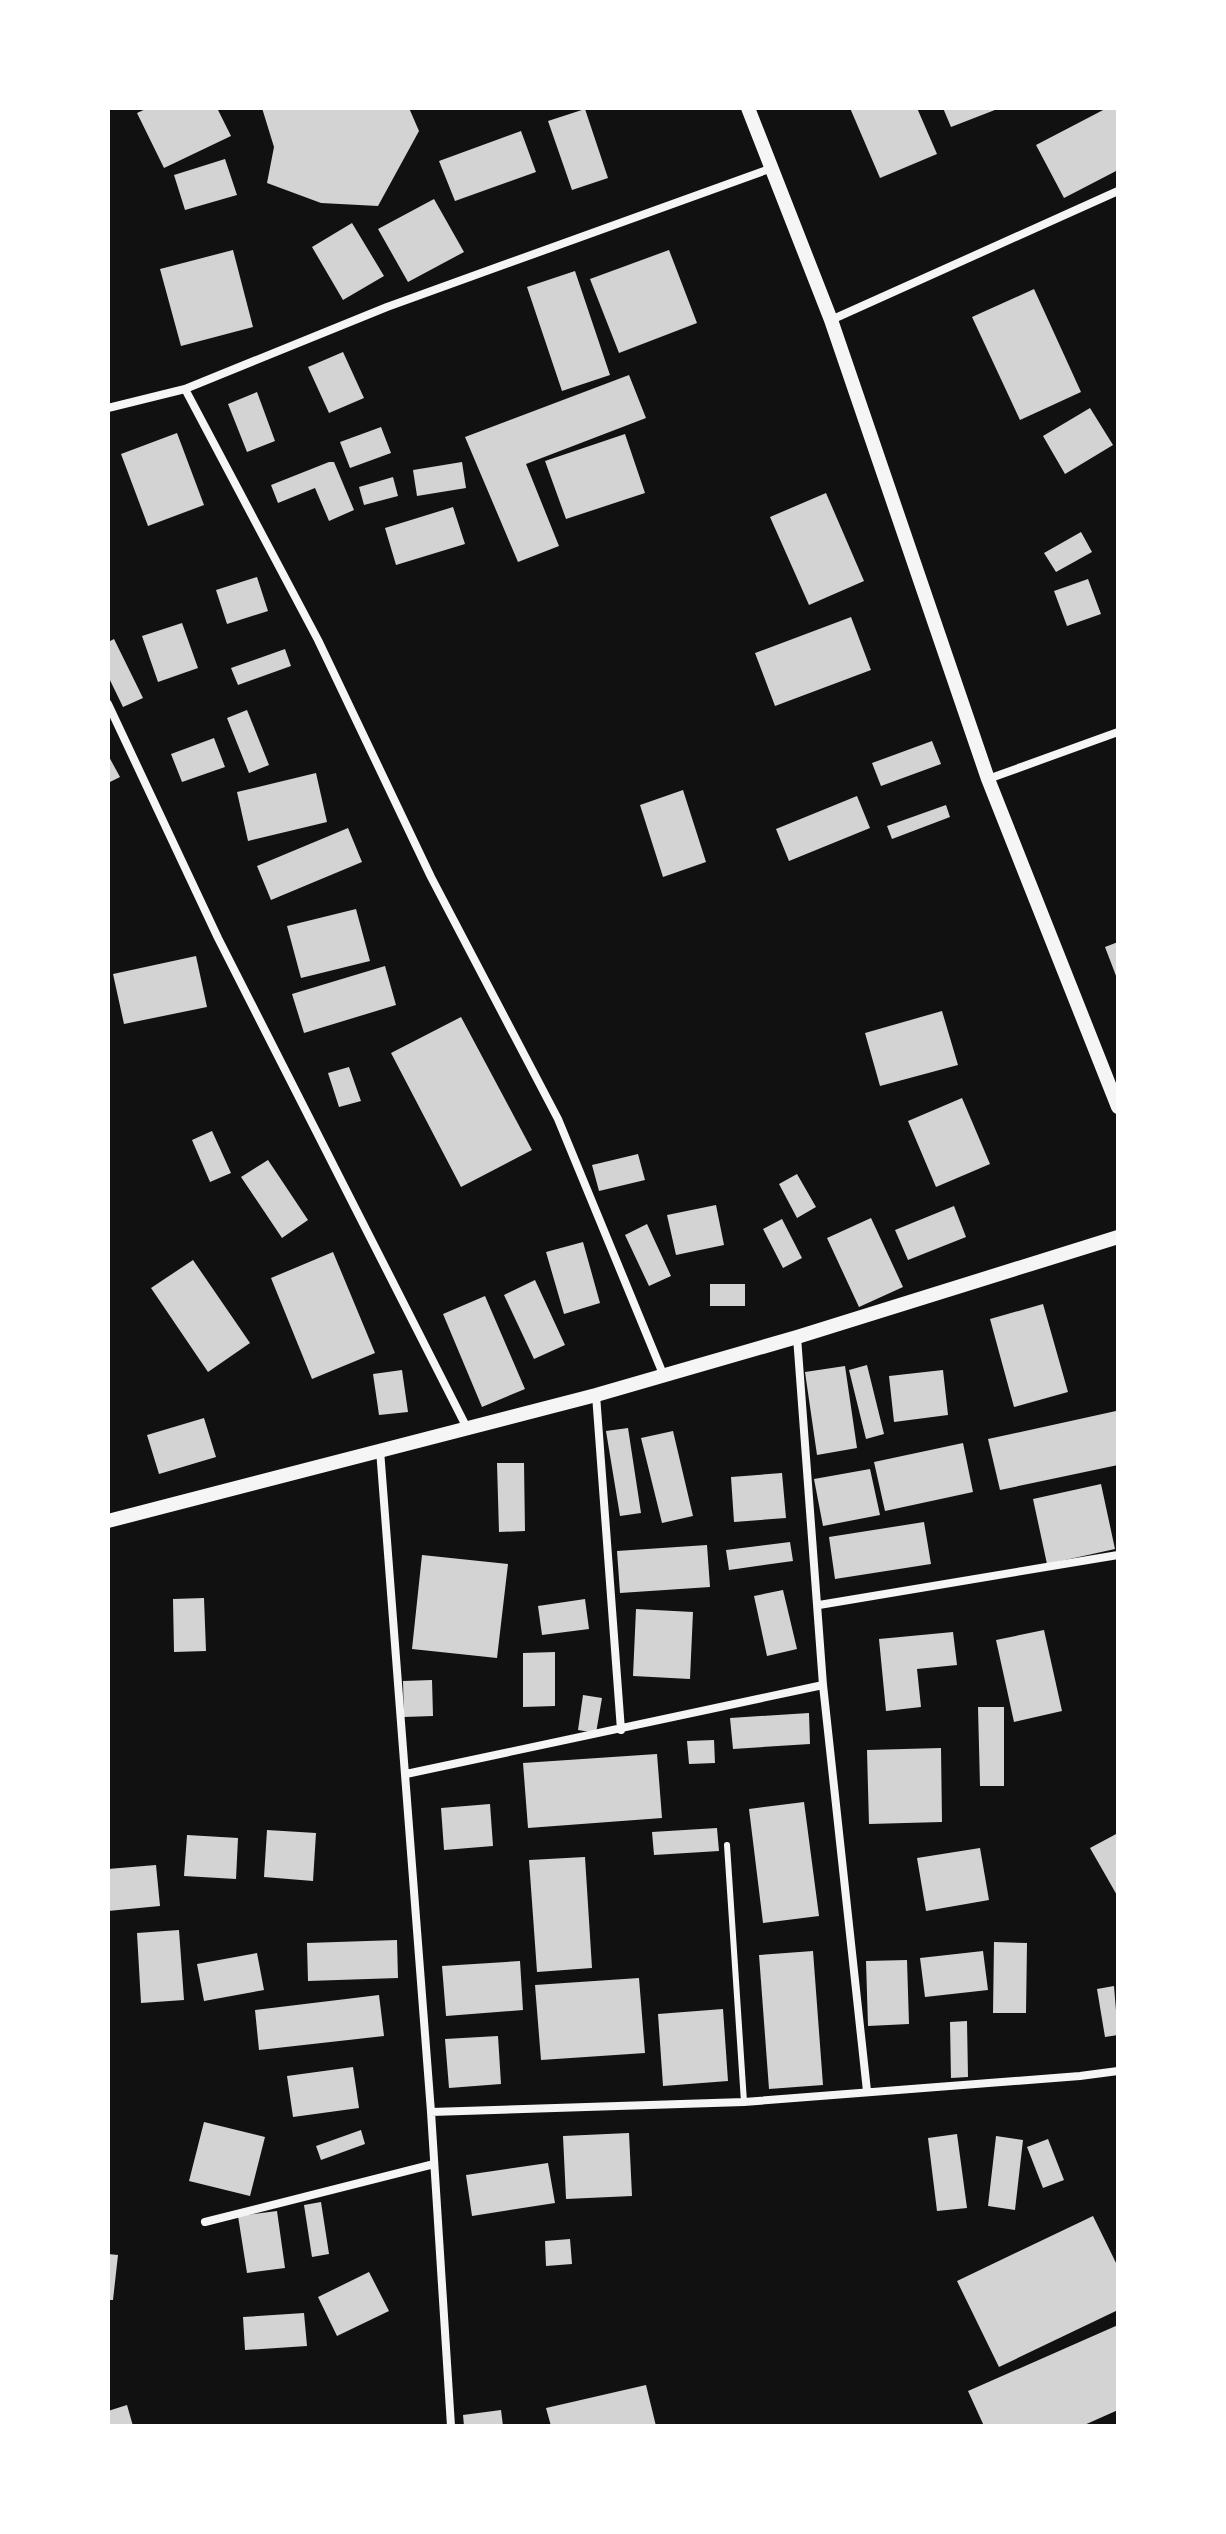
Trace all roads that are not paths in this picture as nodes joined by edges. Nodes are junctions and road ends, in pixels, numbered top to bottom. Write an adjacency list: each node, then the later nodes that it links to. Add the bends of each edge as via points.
1 (748, 108): 2 (street)
2 (772, 168): 4 (street); 5 (street, via 387,307)
3 (1118, 191): 4 (street)
4 (831, 320): 9 (street)
5 (185, 389): 6 (street); 13 (street, via 318,640 431,877 558,1119)
6 (108, 408)
7 (108, 704): 15 (street, via 225,952)
8 (1118, 732): 9 (street)
9 (988, 779): 10 (street)
10 (1118, 1107)
11 (1118, 1237): 12 (street)
12 (797, 1337): 13 (street); 19 (street)
13 (663, 1374): 14 (street)
14 (596, 1395): 15 (street); 21 (street)
15 (467, 1428): 16 (street)
16 (380, 1450): 17 (street); 22 (street)
17 (108, 1521)
18 (1118, 1555): 19 (street)
19 (819, 1605): 20 (street)
20 (823, 1685): 21 (street); 25 (street)
21 (621, 1730): 22 (street)
22 (406, 1774): 27 (street)
23 (727, 1845): 26 (lane)
24 (1118, 2071): 25 (street)
25 (867, 2091): 26 (street)
26 (744, 2102): 27 (street)
27 (431, 2112): 28 (street)
28 (434, 2164): 29 (street); 30 (street)
29 (205, 2222)
30 (451, 2426)

